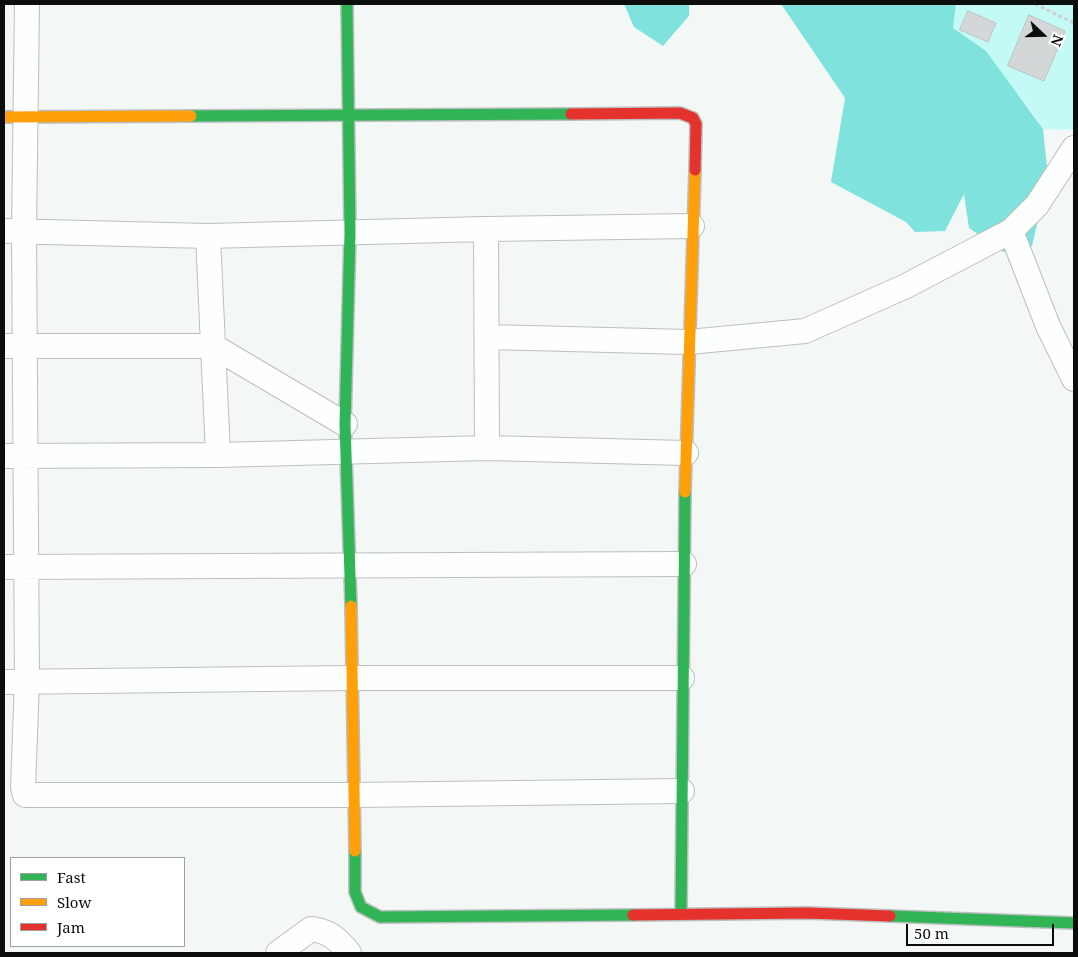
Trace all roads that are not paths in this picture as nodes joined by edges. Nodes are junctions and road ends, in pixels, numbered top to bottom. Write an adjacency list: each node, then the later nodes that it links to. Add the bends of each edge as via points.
1 (28, 4): 4 (street)
2 (347, 4): 3 (street)
3 (347, 114): 4 (street); 6 (street, via 688,114 696,124); 10 (street)
4 (15, 117): 8 (street)
5 (1074, 148): 9 (street, via 1037,205)
6 (692, 226): 7 (street); 13 (street)
7 (486, 229): 10 (street); 12 (street)
8 (14, 231): 11 (street); 14 (street)
9 (1012, 231): 13 (street, via 906,286 805,331); 16 (street, via 1048,326)
10 (350, 233): 11 (street); 17 (street)
11 (208, 236): 15 (street)
12 (487, 337): 13 (street); 18 (street)
13 (689, 342): 20 (street)
14 (14, 346): 15 (street); 22 (street)
15 (213, 346): 17 (street); 21 (street)
16 (1074, 379)
17 (344, 424): 19 (street)
18 (487, 448): 19 (street); 20 (street)
19 (346, 452): 21 (street); 24 (street)
20 (686, 453): 23 (street)
21 (218, 455): 22 (street)
22 (14, 456): 26 (street)
23 (684, 564): 24 (street); 28 (street)
24 (351, 566): 26 (street); 27 (street)
25 (4, 567): 26 (street)
26 (28, 567): 29 (street)
27 (352, 678): 28 (street); 29 (street); 31 (street)
28 (682, 678): 30 (street)
29 (15, 681): 31 (street, via 23,787 27,796)
30 (682, 791): 31 (street); 32 (street)
31 (353, 796): 32 (street, via 355,892 361,906 380,918)
32 (681, 914): 33 (street, via 807,912)
33 (1074, 923)
34 (278, 953): 35 (street, via 311,929 323,930 339,940)
35 (349, 953)

